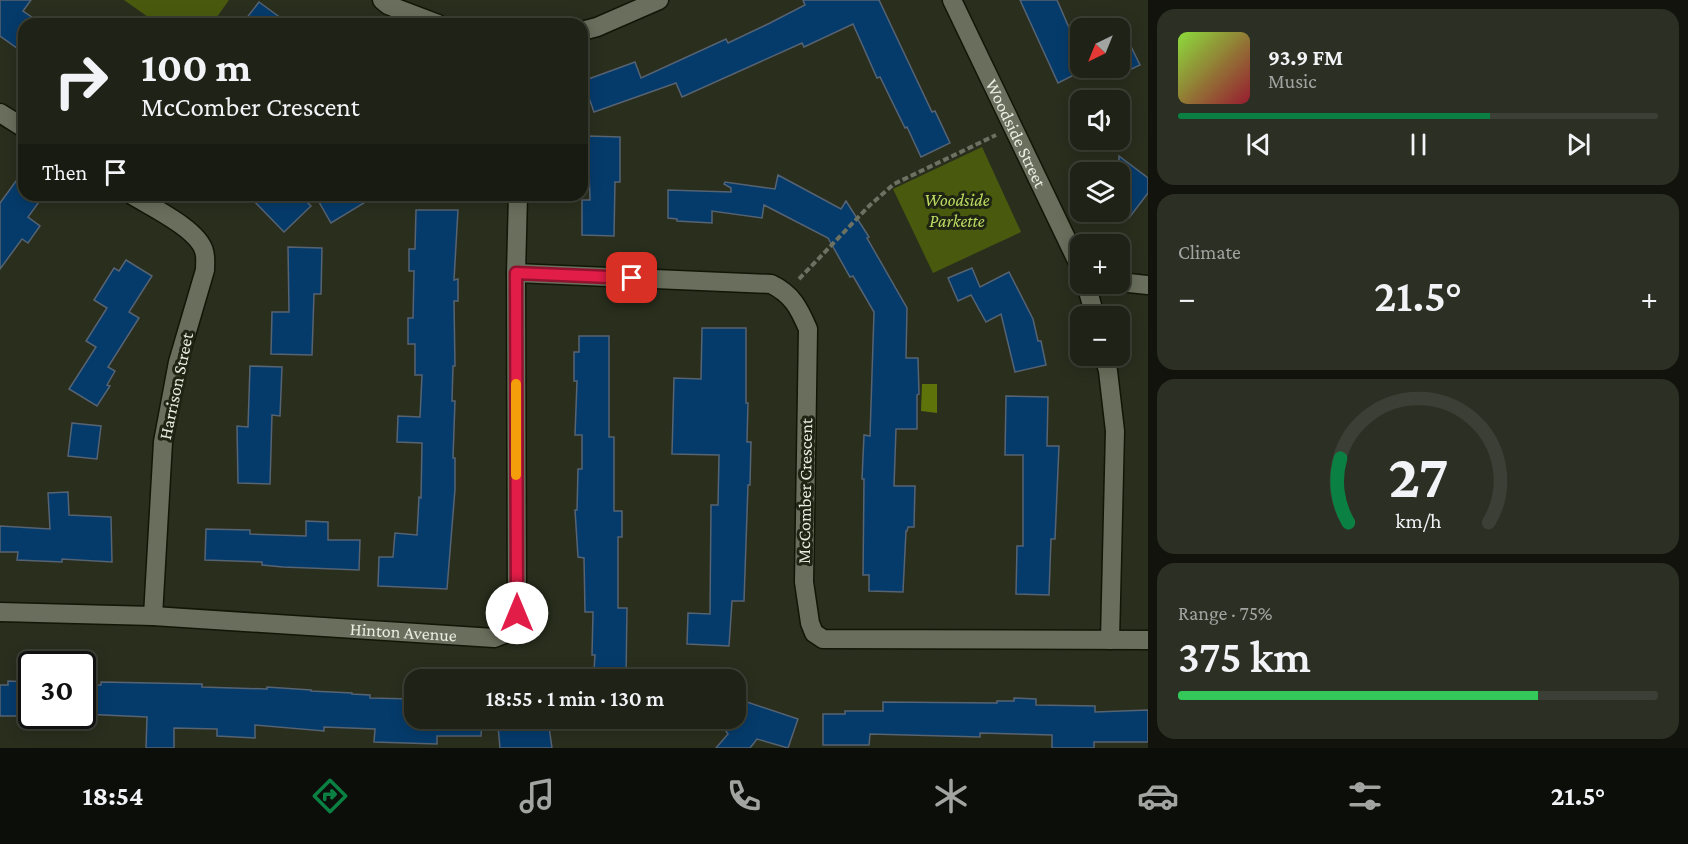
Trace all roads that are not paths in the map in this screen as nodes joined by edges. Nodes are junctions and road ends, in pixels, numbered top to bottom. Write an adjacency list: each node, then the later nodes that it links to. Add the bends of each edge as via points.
1 (382, 0): 4 (street)
2 (659, 0): 5 (street)
3 (952, 0): 10 (street, Woodside Street)
4 (422, 18)
5 (588, 29)
6 (0, 113): 7 (street)
7 (18, 124)
8 (142, 201): 16 (street, Harrison Street, via 191,232 199,240 205,260 178,362 164,442)
9 (518, 201): 11 (street, Hinton Avenue)
10 (1070, 246)
11 (516, 273): 16 (street, Hinton Avenue, via 517,613 510,632 494,638); 17 (street, McComber Crescent, via 771,284 787,293 808,329 803,557 814,633 823,639)
12 (1130, 283): 13 (street)
13 (1148, 285)
14 (1107, 366): 17 (street, via 1115,431)
15 (0, 612): 16 (street, Hinton Avenue)
16 (153, 616)
17 (1110, 640): 18 (street, McComber Crescent)
18 (1148, 640)

